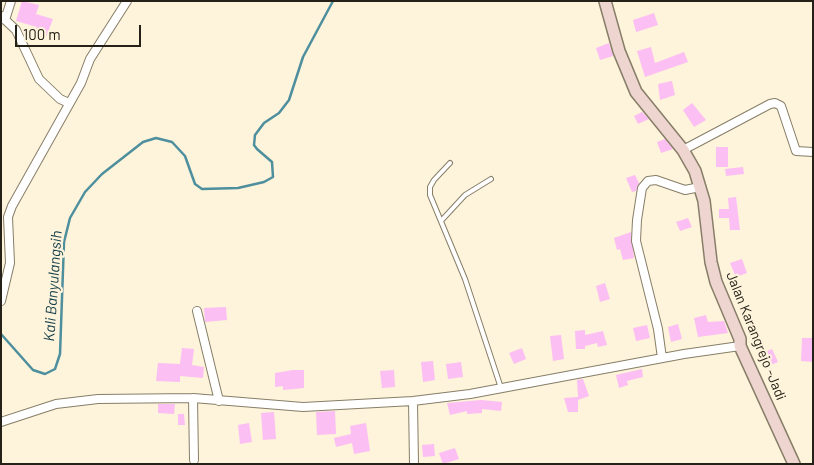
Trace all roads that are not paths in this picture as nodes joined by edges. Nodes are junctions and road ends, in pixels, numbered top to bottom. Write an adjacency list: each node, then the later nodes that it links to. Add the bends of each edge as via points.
1 (11, 1): 4 (street)
2 (126, 1): 5 (street, via 90,59)
3 (605, 1): 6 (street, Jalan Karangrejo -Jadi, via 636,92)
4 (3, 18): 5 (street, via 16,30 39,79)
5 (69, 103): 12 (street, via 8,217 10,263)
6 (683, 150): 7 (street, via 775,103 782,106 796,151); 10 (street, Jalan Karangrejo -Jadi)
7 (813, 152)
8 (450, 163): 11 (lane, via 430,187 430,195)
9 (491, 180): 11 (lane, via 465,195)
10 (700, 188): 14 (street, Jalan Karangrejo -Jadi, via 716,282); 15 (street, via 685,190 656,180 642,188 636,241)
11 (441, 220): 16 (lane, via 465,279)
12 (1, 302)
13 (197, 312): 18 (street)
14 (740, 346): 15 (street); 23 (street, Jalan Karangrejo -Jadi)
15 (662, 358): 16 (street)
16 (501, 388): 19 (street)
17 (193, 398): 18 (street); 20 (street, via 72,401); 21 (street)
18 (219, 401): 19 (street, via 303,406)
19 (413, 401): 22 (street)
20 (1, 422)
21 (194, 460)
22 (414, 464)
23 (794, 464)

